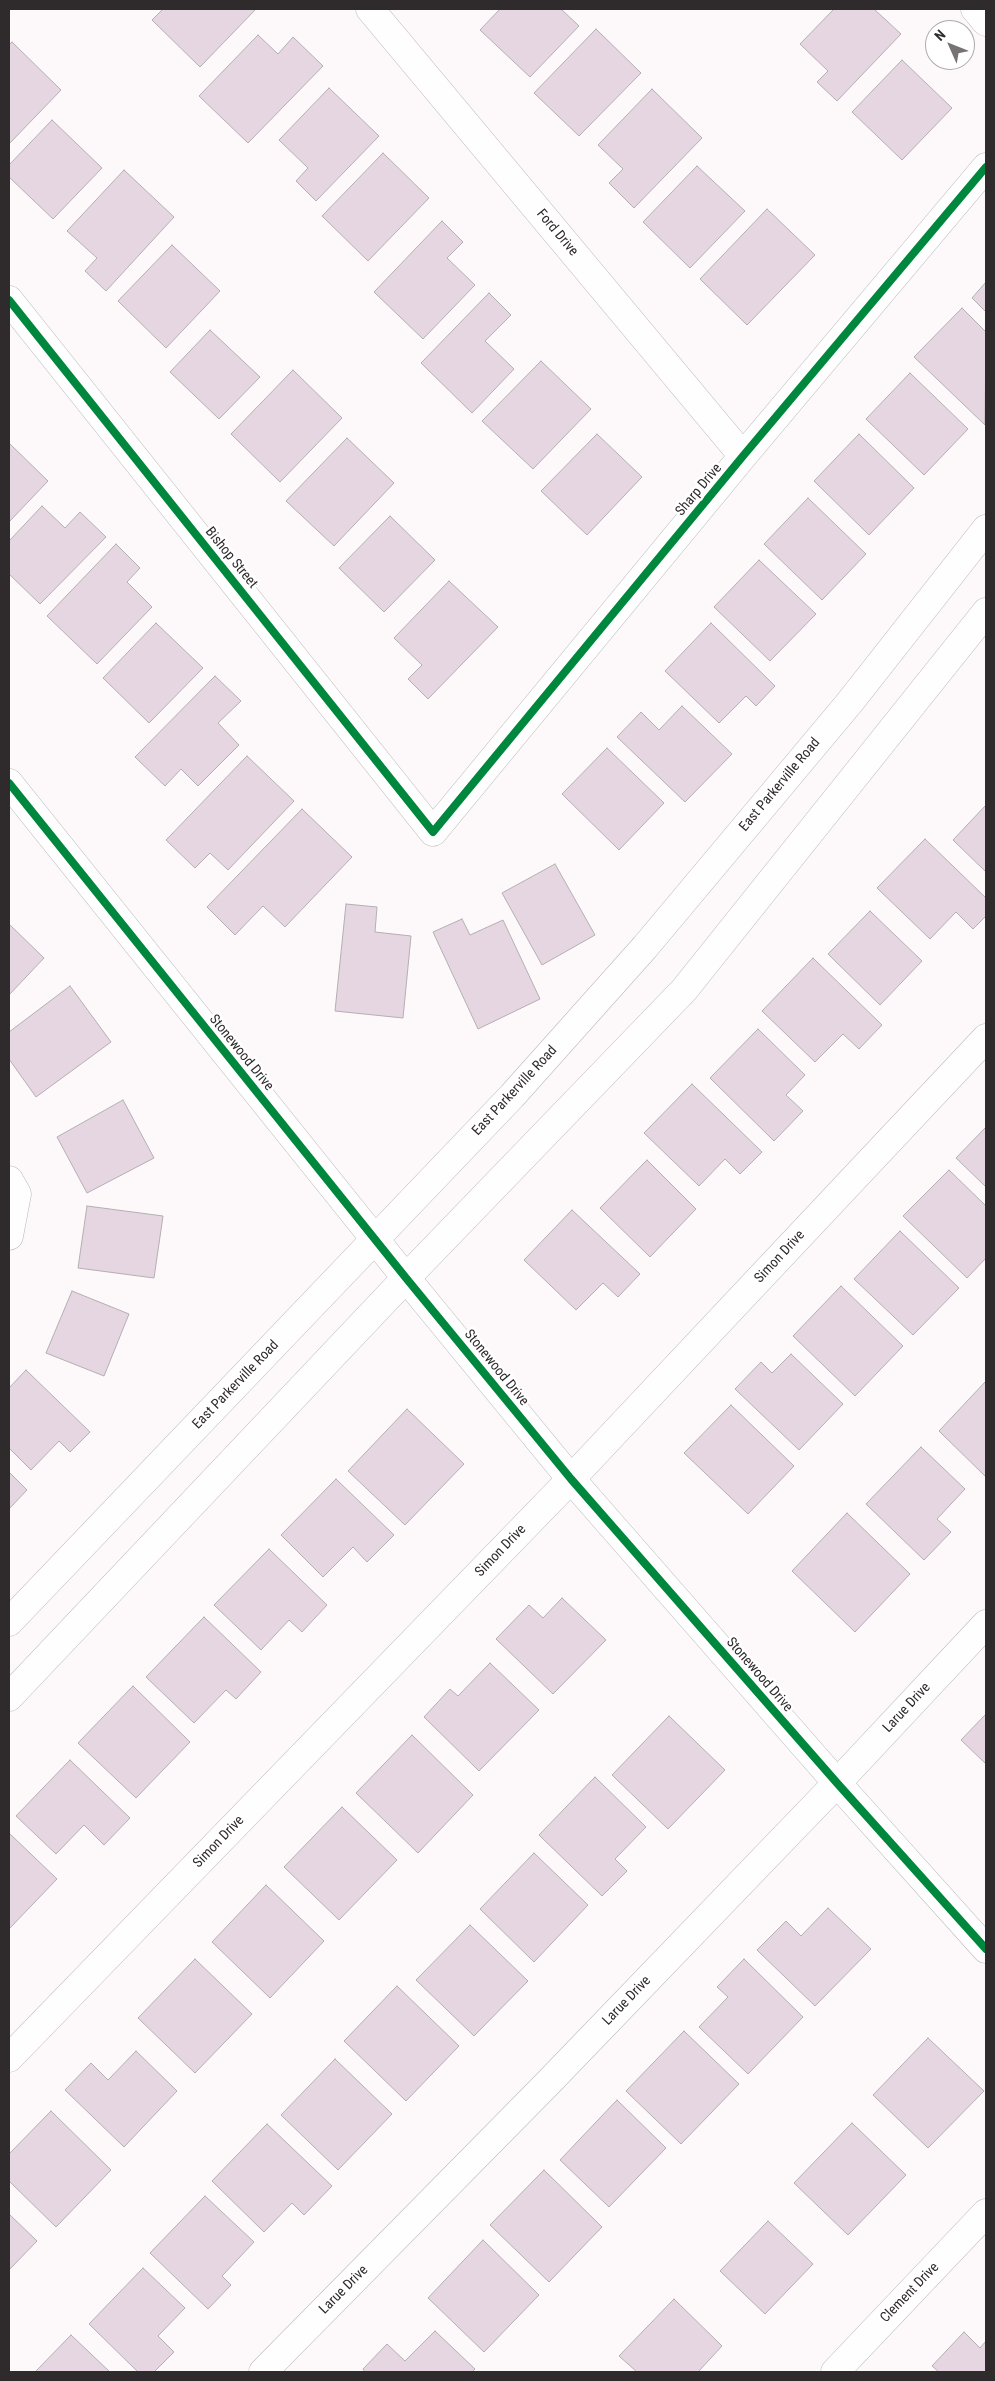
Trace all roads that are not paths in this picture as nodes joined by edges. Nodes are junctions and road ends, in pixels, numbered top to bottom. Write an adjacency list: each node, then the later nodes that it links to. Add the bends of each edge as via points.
1 (370, 9): 6 (street, Ford Drive)
2 (976, 9): 3 (street)
3 (986, 22)
4 (986, 167): 6 (street, Sharp Drive)
5 (9, 300): 10 (street, Bishop Street)
6 (743, 456): 10 (street, Sharp Drive)
7 (986, 529): 14 (street, East Parkerville Road, via 850,702 645,946 512,1096)
8 (986, 612): 15 (street, via 684,990)
9 (9, 783): 14 (street, Stonewood Drive)
10 (433, 832)
11 (986, 1038): 16 (street, Simon Drive)
12 (9, 1180): 13 (street, via 17,1194)
13 (9, 1236)
14 (376, 1239): 15 (street, Stonewood Drive); 17 (street, East Parkerville Road)
15 (406, 1278): 16 (street, Stonewood Drive); 19 (street)
16 (571, 1479): 20 (street, Stonewood Drive); 22 (street, Simon Drive)
17 (9, 1622)
18 (986, 1624): 20 (street, Larue Drive)
19 (9, 1697)
20 (837, 1783): 21 (street, Stonewood Drive); 24 (street, Larue Drive)
21 (986, 1949)
22 (9, 2058)
23 (986, 2213): 25 (street, Clement Drive)
24 (263, 2372)
25 (834, 2372)

